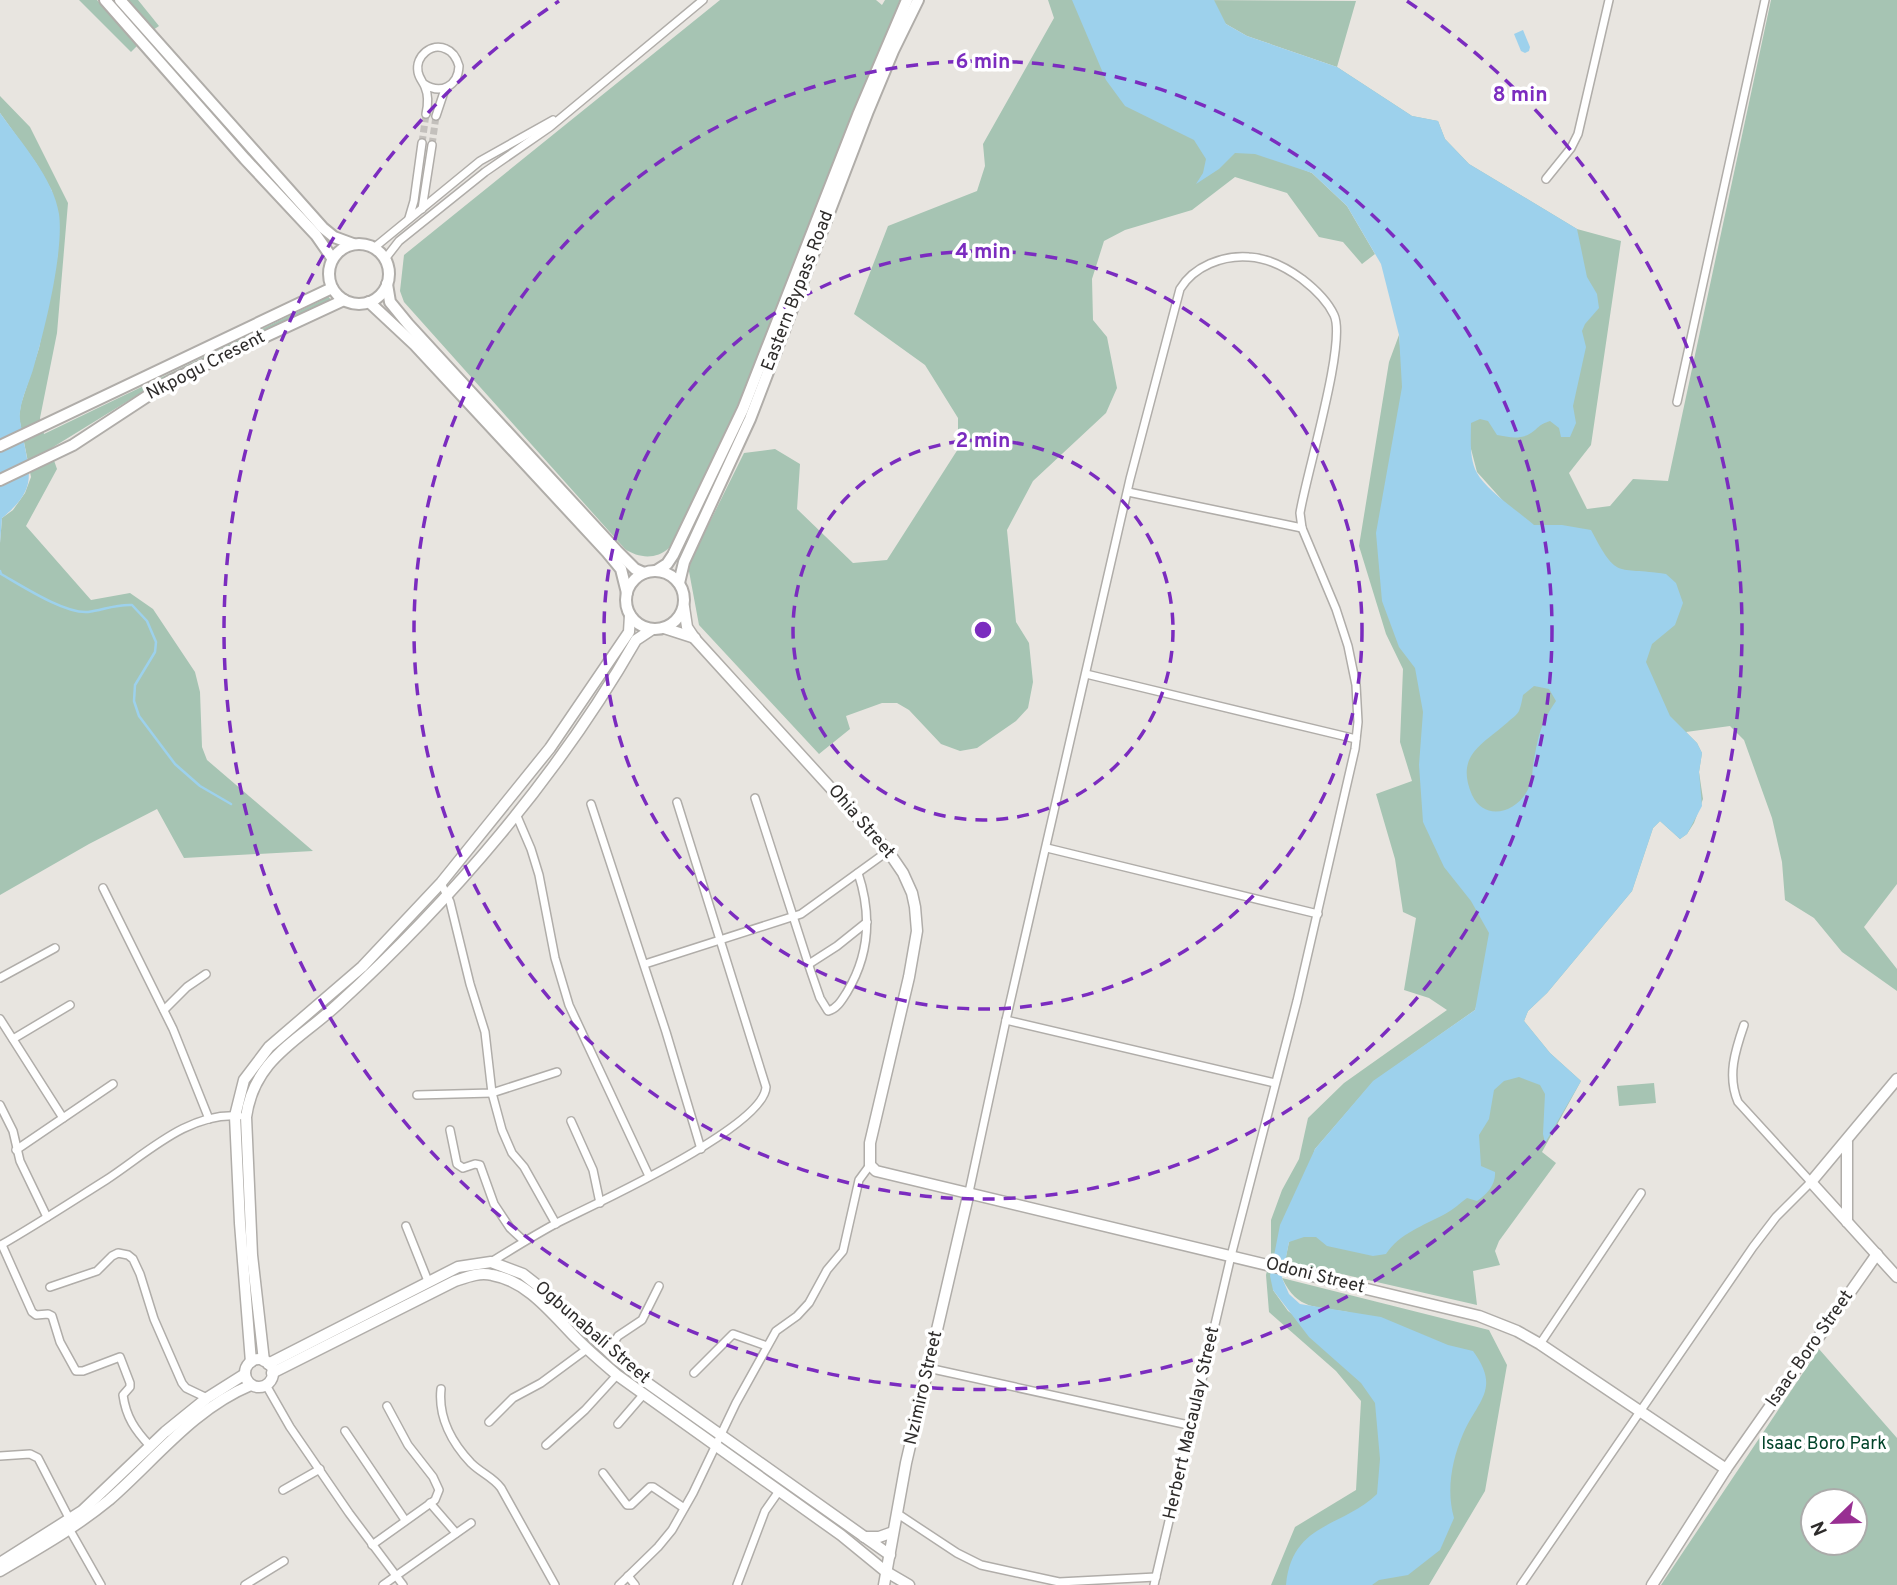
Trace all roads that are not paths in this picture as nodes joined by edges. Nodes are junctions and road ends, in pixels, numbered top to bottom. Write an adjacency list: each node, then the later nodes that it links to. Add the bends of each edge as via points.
1 (105, 0): 21 (main road)
2 (120, 0): 19 (main road, via 323,228)
3 (703, 0): 12 (street)
4 (907, 0): 32 (main road, Eastern Bypass Road, via 743,409 673,555)
5 (918, 0): 34 (main road, Eastern Bypass Road, via 893,51 750,419 684,562)
6 (1609, 0): 15 (street, via 1578,134)
7 (1765, 0): 27 (street)
8 (424, 84): 9 (street); 9 (street, via 419,60 428,50 441,47 453,53 459,66 456,80); 10 (street)
9 (445, 89): 11 (street)
10 (426, 114)
11 (436, 116)
12 (560, 117): 16 (street, via 480,161); 18 (street)
13 (422, 144): 17 (street)
14 (432, 145): 16 (street)
15 (1546, 179)
16 (422, 208): 17 (street); 18 (street)
17 (408, 221): 20 (street)
18 (417, 226): 22 (street)
19 (353, 243): 20 (main road); 21 (main road)
20 (375, 247): 22 (main road)
21 (332, 258): 24 (main road, via 328,270)
22 (385, 260): 23 (main road)
23 (387, 284): 26 (main road); 33 (main road, via 390,302 408,324 617,551)
24 (332, 288): 25 (main road); 28 (main road, Nkpogu Cresent)
25 (344, 300): 26 (main road); 29 (main road, Nkpogu Cresent, via 172,380 55,454)
26 (369, 302): 35 (main road, via 415,345 607,552 621,569)
27 (1677, 402)
28 (0, 446)
29 (0, 480)
30 (1128, 492): 31 (street); 31 (street, via 1180,289 1193,273 1210,263 1256,257 1311,286 1324,298 1337,328 1334,361 1303,493); 41 (street)
31 (1301, 528): 42 (street, Herbert Macaulay Street, via 1348,646 1356,685)
32 (656, 571): 33 (main road); 34 (main road)
33 (644, 573): 35 (main road)
34 (679, 583): 36 (main road)
35 (627, 593): 37 (main road)
36 (684, 607): 38 (main road, via 678,619); 40 (street, Ohia Street, via 687,627)
37 (630, 615): 39 (main road); 43 (street, via 629,632)
38 (664, 628): 39 (main road); 40 (street)
39 (651, 629): 44 (street, via 636,640)
40 (695, 639): 50 (street, Ohia Street)
41 (1086, 674): 42 (street); 49 (street)
42 (1356, 739): 55 (street, Herbert Macaulay Street)
43 (550, 748): 44 (street); 52 (street)
44 (560, 754): 48 (street)
45 (755, 798): 56 (street)
46 (677, 802): 58 (street)
47 (591, 804): 60 (street)
48 (516, 814): 54 (street); 86 (street, via 539,874 569,1004)
49 (1047, 848): 55 (street); 67 (street)
50 (888, 851): 51 (street); 85 (street, Ohia Street, via 912,892 916,931 914,957 870,1143)
51 (858, 873): 56 (street); 57 (street)
52 (441, 883): 54 (street); 77 (street, via 362,967 269,1047 244,1080)
53 (103, 888): 65 (street)
54 (448, 895): 74 (street, via 485,1032); 77 (street, via 379,967 264,1068)
55 (1318, 914): 72 (street, Herbert Macaulay Street)
56 (793, 918): 58 (street); 61 (street)
57 (867, 922): 61 (street); 61 (street, via 858,972 830,1012)
58 (720, 941): 60 (street); 83 (street, via 766,1090 753,1110)
59 (55, 948): 63 (street)
60 (645, 964): 83 (street)
61 (809, 964)
62 (206, 974): 65 (street)
63 (0, 978)
64 (70, 1005): 69 (street)
65 (164, 1010): 79 (street)
66 (0, 1019): 69 (street)
67 (1006, 1020): 72 (street); 88 (street)
68 (1744, 1025): 87 (street, via 1733,1057 1733,1091)
69 (13, 1039): 78 (street)
70 (557, 1072): 74 (street)
71 (1897, 1079): 82 (street)
72 (1275, 1083): 99 (street, Herbert Macaulay Street)
73 (113, 1084): 78 (street)
74 (492, 1093): 75 (street); 93 (street, via 508,1147)
75 (417, 1095)
76 (0, 1105): 84 (street, via 13,1131)
77 (240, 1116): 79 (street); 110 (street, via 240,1223); 111 (street, via 252,1255)
78 (63, 1118): 84 (street)
79 (209, 1119): 91 (street, via 174,1133)
80 (571, 1121): 90 (street, via 593,1170)
81 (450, 1130): 95 (street, via 457,1164 480,1166 494,1204)
82 (1847, 1140): 87 (street); 92 (street)
83 (701, 1149): 86 (street)
84 (16, 1150): 91 (street)
85 (870, 1165): 88 (street, Odoni Street, via 886,1174); 107 (street, via 859,1180 844,1251 809,1303 776,1331)
86 (649, 1176): 90 (street)
87 (1811, 1182): 92 (street); 122 (street, via 1776,1217)
88 (969, 1192): 99 (street, Odoni Street); 112 (street, Nzimiro Street)
89 (1641, 1193): 106 (street)
90 (600, 1203): 93 (street)
91 (47, 1217): 96 (street)
92 (1847, 1222): 98 (street)
93 (556, 1224): 95 (street)
94 (406, 1226): 103 (street)
95 (524, 1241): 97 (street)
96 (1, 1245): 130 (street, via 32,1312 52,1316 76,1371 120,1357 130,1383 123,1395 126,1412)
97 (512, 1251): 100 (street); 101 (street)
98 (1877, 1254): 102 (street); 133 (street, Isaac Boro Street)
99 (1231, 1258): 106 (street, Odoni Street, via 1479,1316); 125 (street, Herbert Macaulay Street)
100 (491, 1262): 101 (street, Ogbunabali Street); 103 (street, Ogbunabali Street, via 458,1268)
101 (512, 1269): 109 (street, Ogbunabali Street, via 533,1280)
102 (1897, 1277)
103 (428, 1281): 111 (street, Ogbunabali Street)
104 (659, 1286): 109 (street, via 642,1320 618,1336)
105 (50, 1287): 120 (street, via 97,1271 118,1253 134,1259 182,1383)
106 (1540, 1344): 122 (street, Odoni Street)
107 (767, 1346): 113 (street, via 733,1334); 127 (street)
108 (587, 1349): 111 (street, Ogbunabali Street, via 526,1290 503,1278 481,1274 433,1290); 115 (street, Ogbunabali Street); 123 (street, via 513,1398)
109 (608, 1352): 127 (street, Ogbunabali Street)
110 (251, 1362): 111 (street); 114 (street)
111 (268, 1366): 117 (street, via 272,1378)
112 (928, 1368): 125 (street); 139 (street, Nzimiro Street)
113 (694, 1373)
114 (245, 1374): 116 (street); 120 (street)
115 (617, 1376): 119 (street, Ogbunabali Street); 128 (street)
116 (251, 1385): 117 (street); 142 (street, via 227,1396 181,1431 112,1497)
117 (266, 1385): 132 (street)
118 (441, 1389): 159 (street, via 439,1405 449,1431 471,1463 502,1488)
119 (643, 1395): 124 (street); 129 (street, Ogbunabali Street)
120 (207, 1398): 130 (street)
121 (387, 1406): 137 (street, via 408,1445 438,1485 438,1495)
122 (1640, 1411): 133 (street, Odoni Street); 165 (street)
123 (489, 1422)
124 (618, 1424)
125 (1192, 1426): 154 (street, Herbert Macaulay Street)
126 (345, 1431): 140 (street)
127 (720, 1433): 129 (street); 145 (street, Ogbunabali Street)
128 (546, 1445)
129 (714, 1445): 136 (street, Ogbunabali Street); 138 (street)
130 (150, 1446): 142 (street)
131 (0, 1456): 142 (street, via 30,1454 38,1458)
132 (320, 1469): 135 (street); 146 (street)
133 (1726, 1469): 166 (street, Isaac Boro Street)
134 (603, 1473): 138 (street, via 627,1505 653,1487)
135 (283, 1490)
136 (779, 1491): 151 (street, Ogbunabali Street); 162 (street, via 765,1511)
137 (430, 1503): 140 (street); 144 (street)
138 (684, 1508): 153 (street, via 658,1547)
139 (898, 1514): 143 (street, Nzimiro Street); 154 (street, via 981,1565 1059,1582)
140 (405, 1520): 146 (street)
141 (471, 1522): 144 (street)
142 (68, 1523): 149 (street); 150 (street); 155 (street)
143 (893, 1532): 145 (street); 147 (street, Nzimiro Street)
144 (456, 1533): 152 (street)
145 (862, 1537): 147 (street, Ogbunabali Street)
146 (372, 1545): 152 (street)
147 (890, 1555): 151 (street, Nzimiro Street)
148 (284, 1561): 156 (street)
149 (0, 1563)
150 (0, 1571)
151 (886, 1571): 163 (street, Nzimiro Street); 164 (street, Ogbunabali Street)
152 (396, 1575): 157 (street); 158 (street)
153 (628, 1576): 160 (street); 161 (street)
154 (1155, 1581)
155 (101, 1585)
156 (245, 1585)
157 (383, 1585)
158 (402, 1585)
159 (555, 1585)
160 (619, 1585)
161 (635, 1585)
162 (737, 1585)
163 (884, 1585)
164 (909, 1585)
165 (1521, 1585)
166 (1652, 1585)

